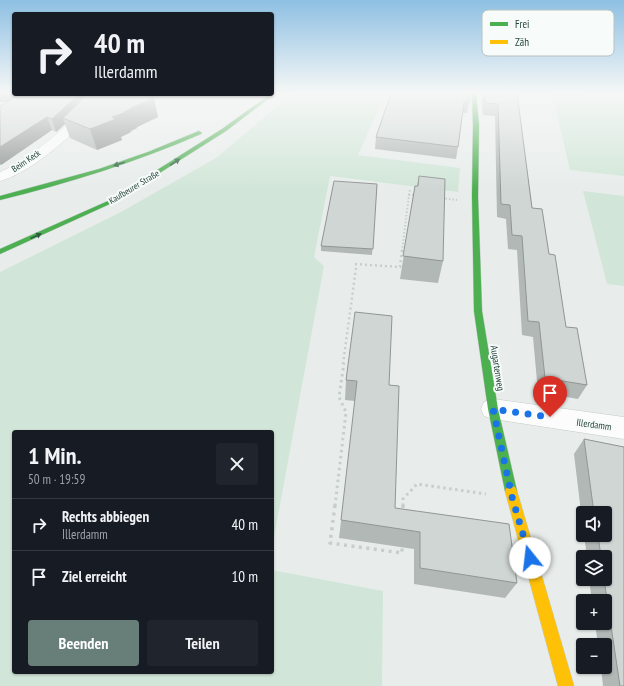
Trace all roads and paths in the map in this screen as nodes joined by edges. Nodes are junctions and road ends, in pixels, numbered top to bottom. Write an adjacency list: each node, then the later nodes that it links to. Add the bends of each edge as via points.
1 (73, 125): 5 (street, Beim Keck, via 18,168)
2 (215, 125): 9 (street, Kaufbeurer Straße, one-way to 9, via 140,158)
3 (231, 125): 12 (street, Kaufbeurer Straße, one-way to 3, via 110,202)
4 (476, 125): 11 (street, Augartenweg)
5 (0, 177)
6 (410, 189): 7 (path)
7 (410, 195): 8 (path); 17 (path, via 400,267 355,266 339,397 346,412 330,544 402,554)
8 (417, 196)
9 (0, 198)
10 (438, 198): 11 (path)
11 (475, 202): 13 (street, Augartenweg, via 478,311)
12 (0, 252)
13 (493, 409): 14 (street, Illerdamm); 15 (street, Augartenweg)
14 (624, 428)
15 (512, 497): 16 (path, via 417,484 403,499); 18 (street, Augartenweg)
16 (403, 520)
17 (402, 538)
18 (566, 686)

